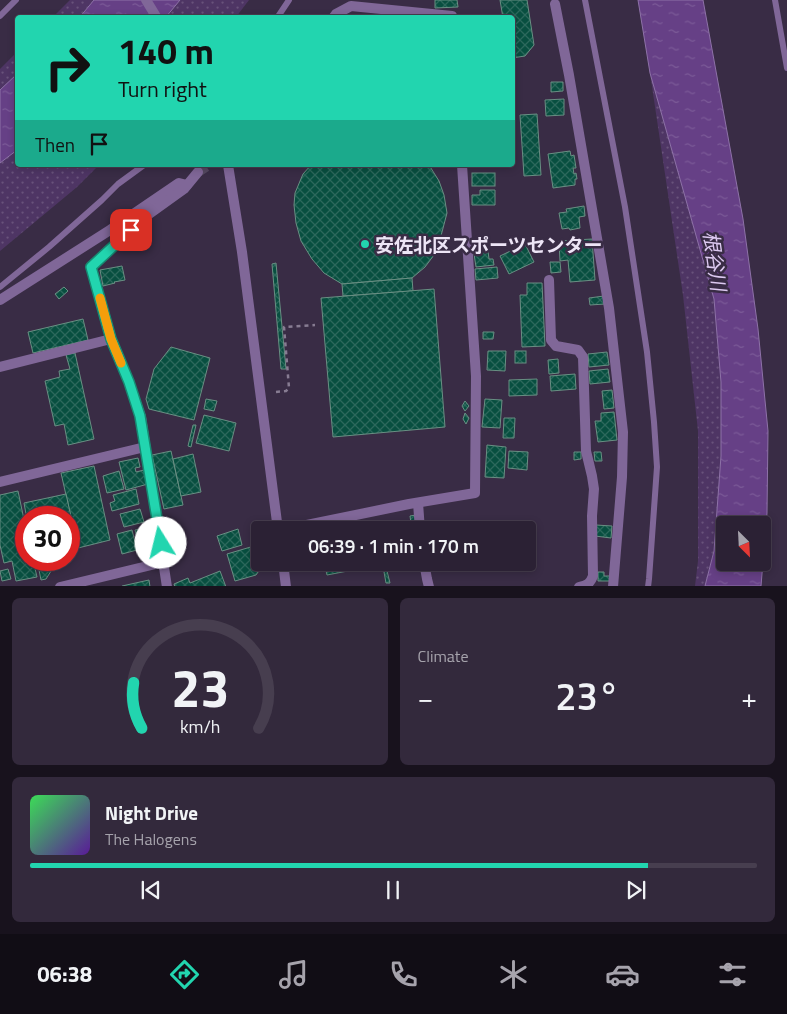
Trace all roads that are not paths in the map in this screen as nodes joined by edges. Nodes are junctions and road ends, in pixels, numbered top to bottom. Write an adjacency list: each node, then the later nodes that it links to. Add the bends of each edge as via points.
1 (16, 0): 11 (lane)
2 (146, 0): 7 (street)
3 (289, 0): 8 (lane)
4 (585, 0): 38 (lane, via 625,207 647,352 657,467)
5 (775, 0): 12 (lane)
6 (555, 4): 37 (street, via 609,308 623,432)
7 (155, 15)
8 (279, 15)
9 (335, 15): 10 (street, via 351,6)
10 (442, 15)
11 (0, 16)
12 (787, 68)
13 (141, 167): 19 (lane)
14 (228, 167): 26 (street)
15 (462, 167): 25 (street, via 476,376 474,493)
16 (198, 172): 17 (street)
17 (187, 185): 20 (street, via 179,183); 21 (street, via 144,217 91,267)
18 (549, 280): 36 (street, via 551,340 556,346 578,350 583,357 586,451 594,489 593,576 587,585)
19 (0, 287)
20 (0, 300)
21 (111, 339): 22 (street); 23 (street, via 129,382)
22 (0, 366)
23 (146, 447): 24 (street); 29 (street)
24 (0, 482)
25 (418, 503): 27 (street); 28 (street)
26 (277, 521)
27 (327, 521)
28 (419, 521)
29 (164, 562): 32 (street); 33 (street)
30 (284, 571): 34 (street)
31 (425, 571): 35 (street)
32 (60, 586)
33 (168, 586)
34 (286, 586)
35 (429, 586)
36 (580, 586)
37 (613, 586)
38 (648, 586)

